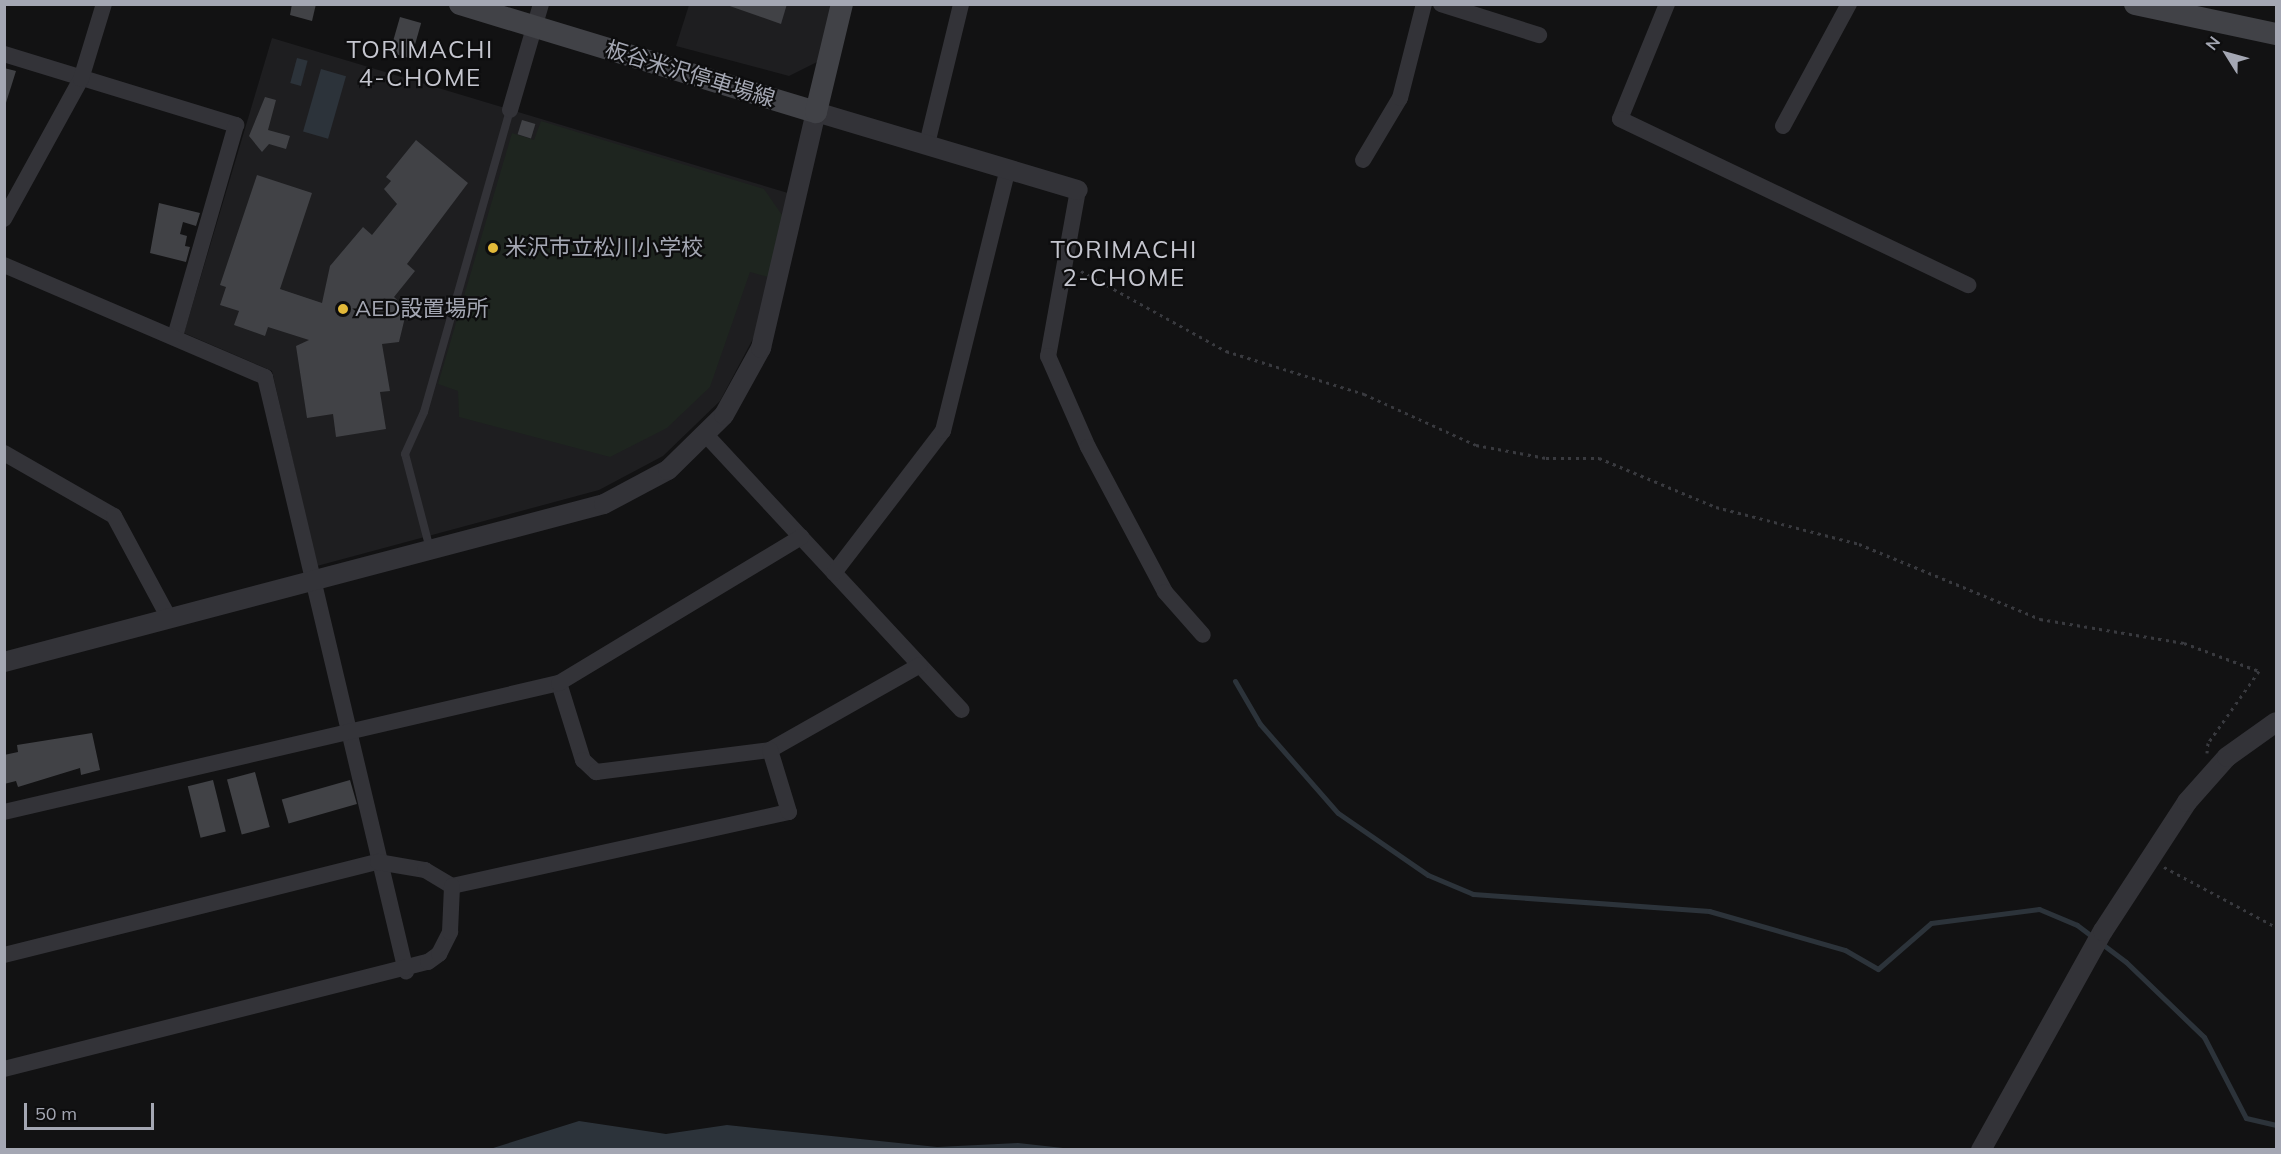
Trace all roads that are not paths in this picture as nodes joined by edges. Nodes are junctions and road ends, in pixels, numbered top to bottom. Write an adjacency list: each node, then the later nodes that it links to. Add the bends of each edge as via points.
1 (104, 4): 16 (street)
2 (460, 4): 12 (main road, 板谷米沢停車場線)
3 (541, 4): 12 (street)
4 (842, 4): 18 (main road)
5 (961, 4): 20 (street)
6 (1424, 4): 21 (street, via 1400,98)
7 (1441, 4): 14 (street)
8 (1666, 4): 26 (street, via 1620,119)
9 (1849, 4): 19 (street)
10 (2135, 4): 11 (main road)
11 (2170, 8): 13 (main road)
12 (535, 27): 17 (street); 18 (main road, 板谷米沢停車場線)
13 (2277, 34)
14 (1539, 35)
15 (4, 54): 16 (street)
16 (81, 79): 24 (street); 27 (street, via 236,125)
17 (510, 110): 31 (lane, via 424,412 405,454)
18 (816, 111): 20 (street); 28 (street, via 768,328 739,394)
19 (1783, 126)
20 (927, 144): 22 (street)
21 (1363, 160)
22 (1008, 168): 23 (street); 32 (street, via 943,431)
23 (1078, 190): 35 (street, via 1048,356 1088,447 1165,592)
24 (4, 219)
25 (4, 265): 27 (street)
26 (1968, 285)
27 (175, 337): 33 (street, via 265,377)
28 (707, 436): 30 (street); 31 (street, via 668,470 604,504)
29 (4, 453): 34 (street, via 114,516)
30 (801, 537): 32 (street); 38 (street)
31 (430, 549): 33 (street)
32 (834, 573): 37 (street)
33 (313, 580): 34 (street); 41 (street)
34 (169, 618): 36 (street)
35 (1203, 635)
36 (4, 662)
37 (920, 665): 39 (street); 42 (street)
38 (559, 683): 41 (street); 42 (street, via 583,760 596,772)
39 (962, 710)
40 (2277, 722): 49 (street, via 2248,738 2206,777 2149,858)
41 (352, 733): 43 (street); 44 (street)
42 (770, 750): 45 (street, via 789,812)
43 (4, 812)
44 (378, 862): 45 (street, via 425,870); 46 (street); 47 (street)
45 (452, 886): 47 (street, via 450,932 440,954)
46 (4, 956)
47 (405, 971): 48 (street)
48 (4, 1069)
49 (1981, 1149)

